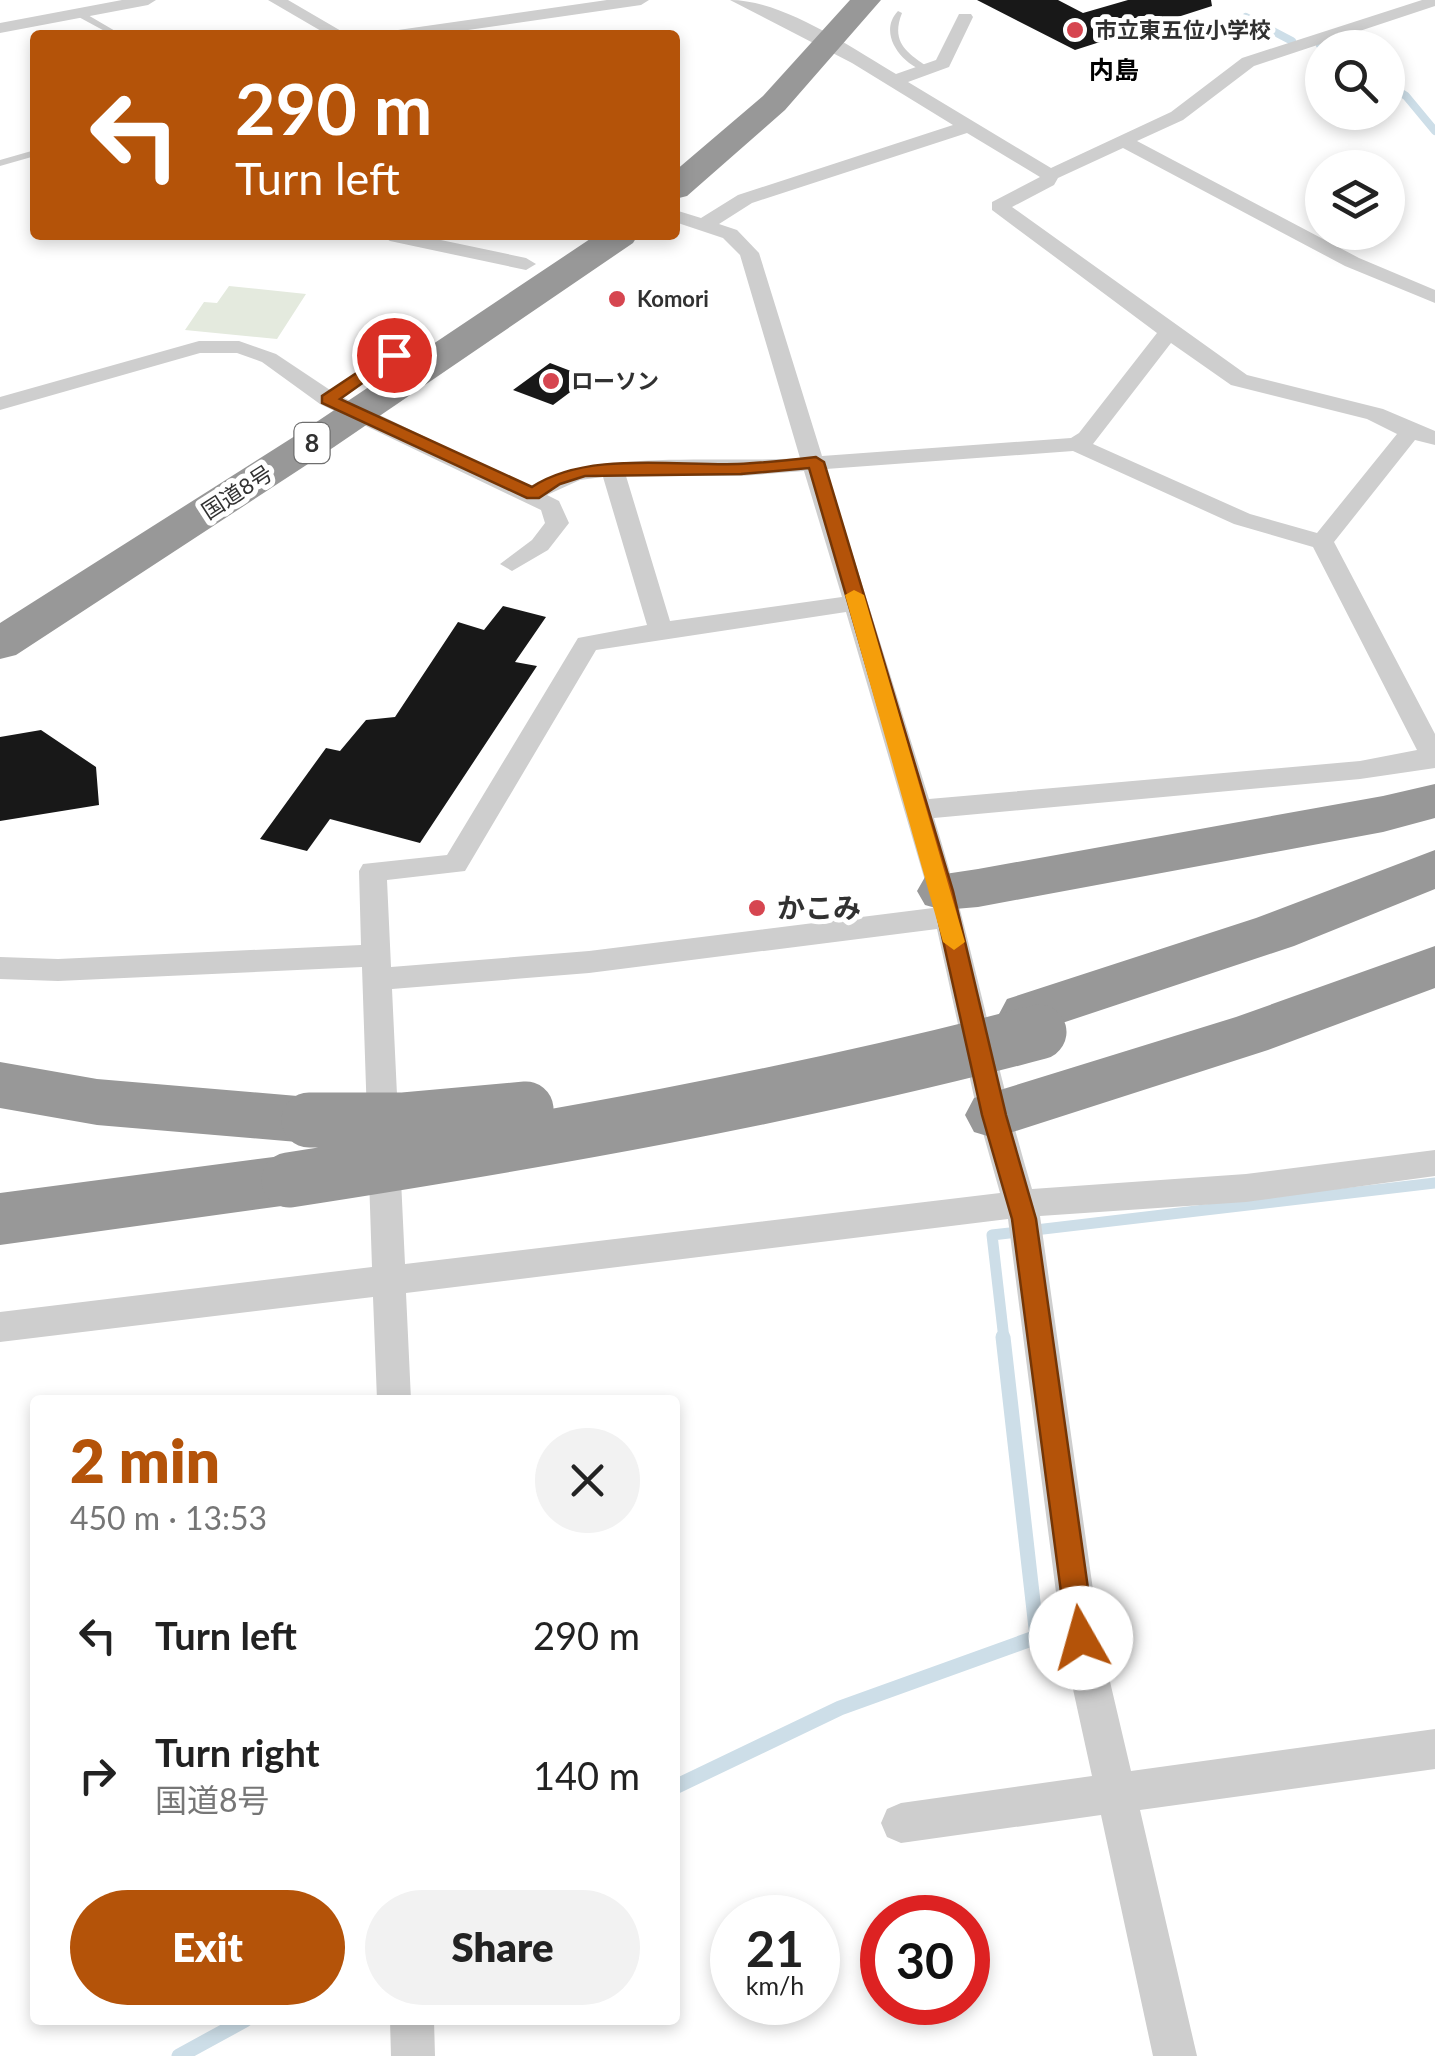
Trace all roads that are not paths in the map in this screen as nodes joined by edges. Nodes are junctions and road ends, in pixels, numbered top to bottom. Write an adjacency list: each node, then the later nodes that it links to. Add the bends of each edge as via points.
1 (148, 0): 9 (street)
2 (276, 0): 15 (street)
3 (640, 0): 16 (street)
4 (738, 0): 17 (street)
5 (824, 0): 17 (highway)
6 (866, 0): 17 (highway)
7 (1372, 0): 11 (street)
8 (1435, 1): 11 (street)
9 (74, 6): 13 (street); 14 (lane)
10 (898, 13): 18 (lane, via 892,37)
11 (1396, 14): 21 (street, via 1248,62 1177,116)
12 (964, 17): 18 (street, via 943,63)
13 (0, 28)
14 (110, 30)
15 (331, 30)
16 (433, 30)
17 (814, 33): 19 (street); 22 (highway); 26 (highway, via 774,103)
18 (928, 71): 19 (street)
19 (894, 82): 20 (street)
20 (964, 127): 25 (street); 28 (street, via 744,199)
21 (1125, 142): 25 (street); 33 (street, via 1352,262)
22 (680, 145)
23 (30, 154): 24 (lane)
24 (0, 163)
25 (1050, 175): 34 (street, via 999,206)
26 (680, 185)
27 (680, 217): 28 (street)
28 (707, 223): 40 (street, via 749,253)
29 (413, 240): 32 (street)
30 (558, 240): 32 (highway, 国道8号 / 8)
31 (612, 240): 36 (highway, 国道8号 / 8)
32 (526, 264): 36 (highway, 国道8号 / 8)
33 (1435, 297)
34 (1169, 332): 37 (street, via 1240,380 1375,414); 39 (street)
35 (0, 404): 36 (street, via 199,347 239,346)
36 (342, 406): 42 (street); 45 (highway, 国道8号 / 8); 48 (highway, 国道8号 / 8)
37 (1410, 432): 38 (street); 43 (street)
38 (1435, 438)
39 (1076, 444): 40 (street); 43 (street, via 1242,519)
40 (816, 462): 41 (street); 46 (street)
41 (615, 469): 42 (street, via 554,480); 47 (street, via 614,484)
42 (533, 494): 44 (street, via 551,506 556,523)
43 (1322, 542): 49 (street)
44 (512, 564)
45 (0, 600)
46 (856, 603): 47 (street); 50 (street)
47 (661, 630): 55 (street, via 587,644 455,864 373,871)
48 (0, 644)
49 (1435, 768): 50 (street); 52 (highway, via 1383,814 978,888)
50 (918, 810): 52 (street)
51 (1435, 869): 57 (highway)
52 (946, 904): 55 (street, via 589,962); 59 (street)
53 (1435, 906): 57 (highway, via 1218,979)
54 (1435, 966): 59 (highway, via 1248,1036)
55 (377, 967): 56 (street); 63 (street)
56 (0, 968)
57 (1032, 1023): 58 (highway, bridge, via 579,1103 404,1120 309,1120 116,1104); 61 (highway, bridge, via 922,1064 597,1132)
58 (0, 1085)
59 (994, 1115): 62 (street)
60 (1435, 1163): 62 (street)
61 (0, 1220)
62 (1024, 1224): 63 (street); 67 (street, via 1081,1638)
63 (390, 1279): 64 (street); 65 (street)
64 (0, 1327)
65 (394, 1395)
66 (1435, 1749): 67 (street)
67 (1113, 1792): 68 (street); 71 (street)
68 (900, 1823)
69 (412, 2025): 70 (street)
70 (413, 2056)
71 (1174, 2056)

